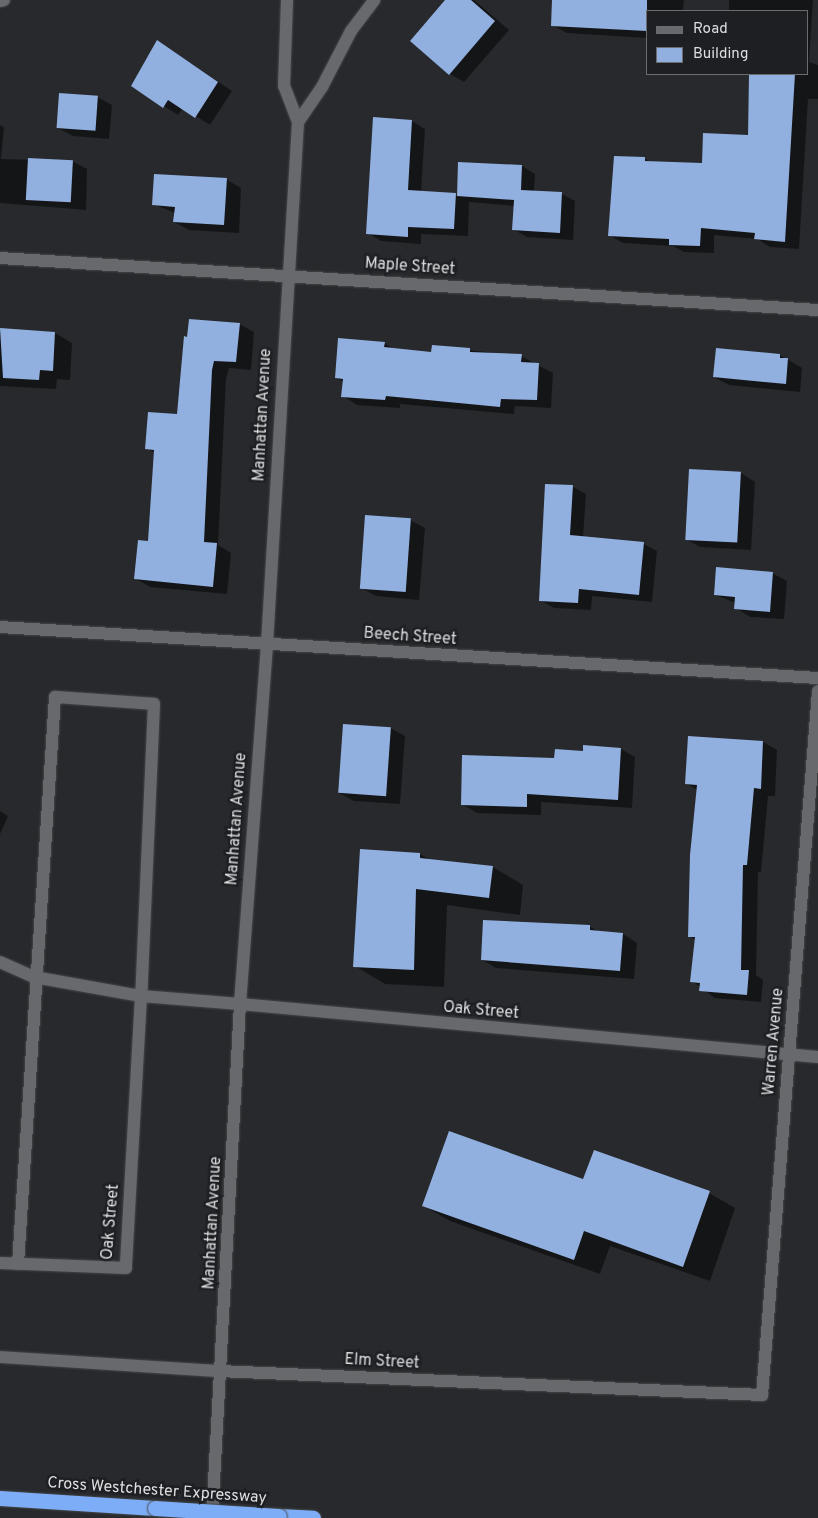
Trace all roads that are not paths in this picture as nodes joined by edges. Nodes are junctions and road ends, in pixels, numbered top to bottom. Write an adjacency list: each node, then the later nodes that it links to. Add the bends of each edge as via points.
1 (4, 0): 4 (street)
2 (287, 0): 5 (street, Manhattan Avenue, via 284,86)
3 (374, 0): 5 (street, via 351,31 322,87)
4 (0, 1)
5 (298, 122): 7 (street, Manhattan Avenue)
6 (0, 258): 7 (street, Maple Street)
7 (287, 274): 8 (street, Maple Street); 10 (street, Manhattan Avenue)
8 (818, 310)
9 (0, 627): 10 (street, Beech Street)
10 (267, 644): 11 (street, Beech Street); 16 (street, Manhattan Avenue)
11 (818, 678)
12 (818, 691): 17 (street, Warren Avenue)
13 (0, 962): 14 (street, Oak Street)
14 (34, 977): 15 (street, Oak Street); 15 (street, via 54,697 154,704); 20 (street)
15 (141, 996): 16 (street, Oak Street); 20 (street, Oak Street, via 126,1268)
16 (240, 1004): 17 (street, Oak Street); 22 (street, Manhattan Avenue)
17 (790, 1056): 18 (street, Oak Street); 23 (street, Warren Avenue)
18 (818, 1057)
19 (0, 1263): 20 (street, Oak Street)
20 (18, 1264)
21 (0, 1357): 22 (street, Elm Street)
22 (219, 1371): 23 (street, Elm Street); 25 (street, Manhattan Avenue)
23 (762, 1395)
24 (0, 1498): 26 (highway, Cross Westchester Expressway, bridge)
25 (212, 1518)
26 (313, 1518)

